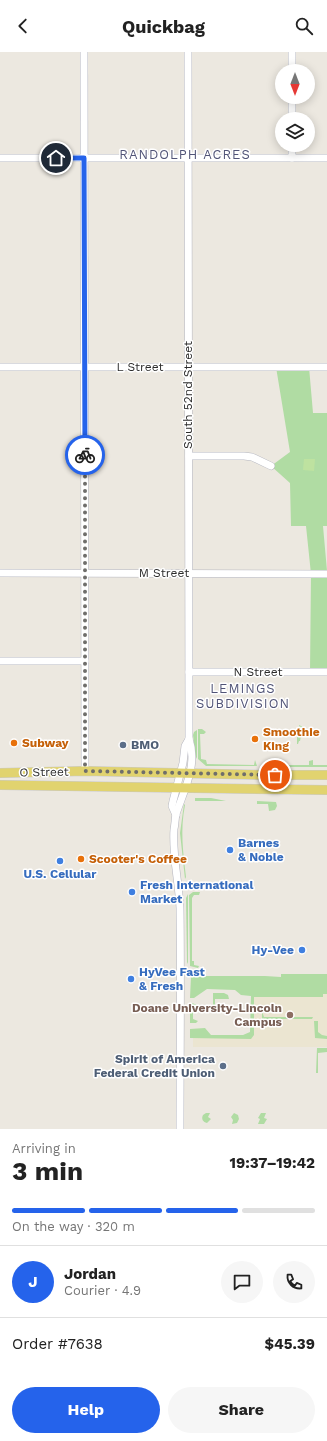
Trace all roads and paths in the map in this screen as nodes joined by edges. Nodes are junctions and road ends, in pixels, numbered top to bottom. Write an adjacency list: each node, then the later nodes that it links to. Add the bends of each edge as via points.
1 (84, 52): 7 (street)
2 (188, 52): 8 (street, South 52nd Street)
3 (292, 52): 4 (street)
4 (292, 64)
5 (292, 152): 9 (street)
6 (0, 158): 7 (street)
7 (84, 158): 8 (street); 12 (street)
8 (188, 158): 9 (street); 13 (street, South 52nd Street)
9 (292, 158): 10 (street)
10 (327, 158)
11 (0, 367): 12 (street, L Street)
12 (85, 367): 13 (street, L Street); 18 (street)
13 (188, 367): 14 (street, L Street); 15 (street, South 52nd Street)
14 (327, 367)
15 (189, 456): 16 (street, via 244,456); 19 (street, South 52nd Street)
16 (271, 466)
17 (0, 573): 18 (street, M Street)
18 (85, 573): 19 (street, M Street); 22 (street)
19 (189, 573): 20 (street, M Street); 23 (street, South 52nd Street)
20 (327, 574)
21 (0, 661): 22 (street)
22 (85, 661): 26 (street)
23 (189, 672): 24 (street, N Street); 25 (street, South 52nd Street)
24 (327, 672)
25 (189, 739): 28 (street, South 52nd Street); 29 (street, South 52nd Street, via 192,753)
26 (85, 771): 27 (main road, O Street); 28 (main road, O Street)
27 (0, 772)
28 (180, 773): 29 (main road, O Street); 32 (street, South 52nd Street)
29 (190, 774): 30 (main road, O Street); 32 (street, South 52nd Street)
30 (327, 775)
31 (0, 785): 32 (main road, O Street)
32 (180, 789): 33 (main road, O Street); 34 (street, via 172,806 176,815 174,839 180,900)
33 (327, 789)
34 (180, 1129)

